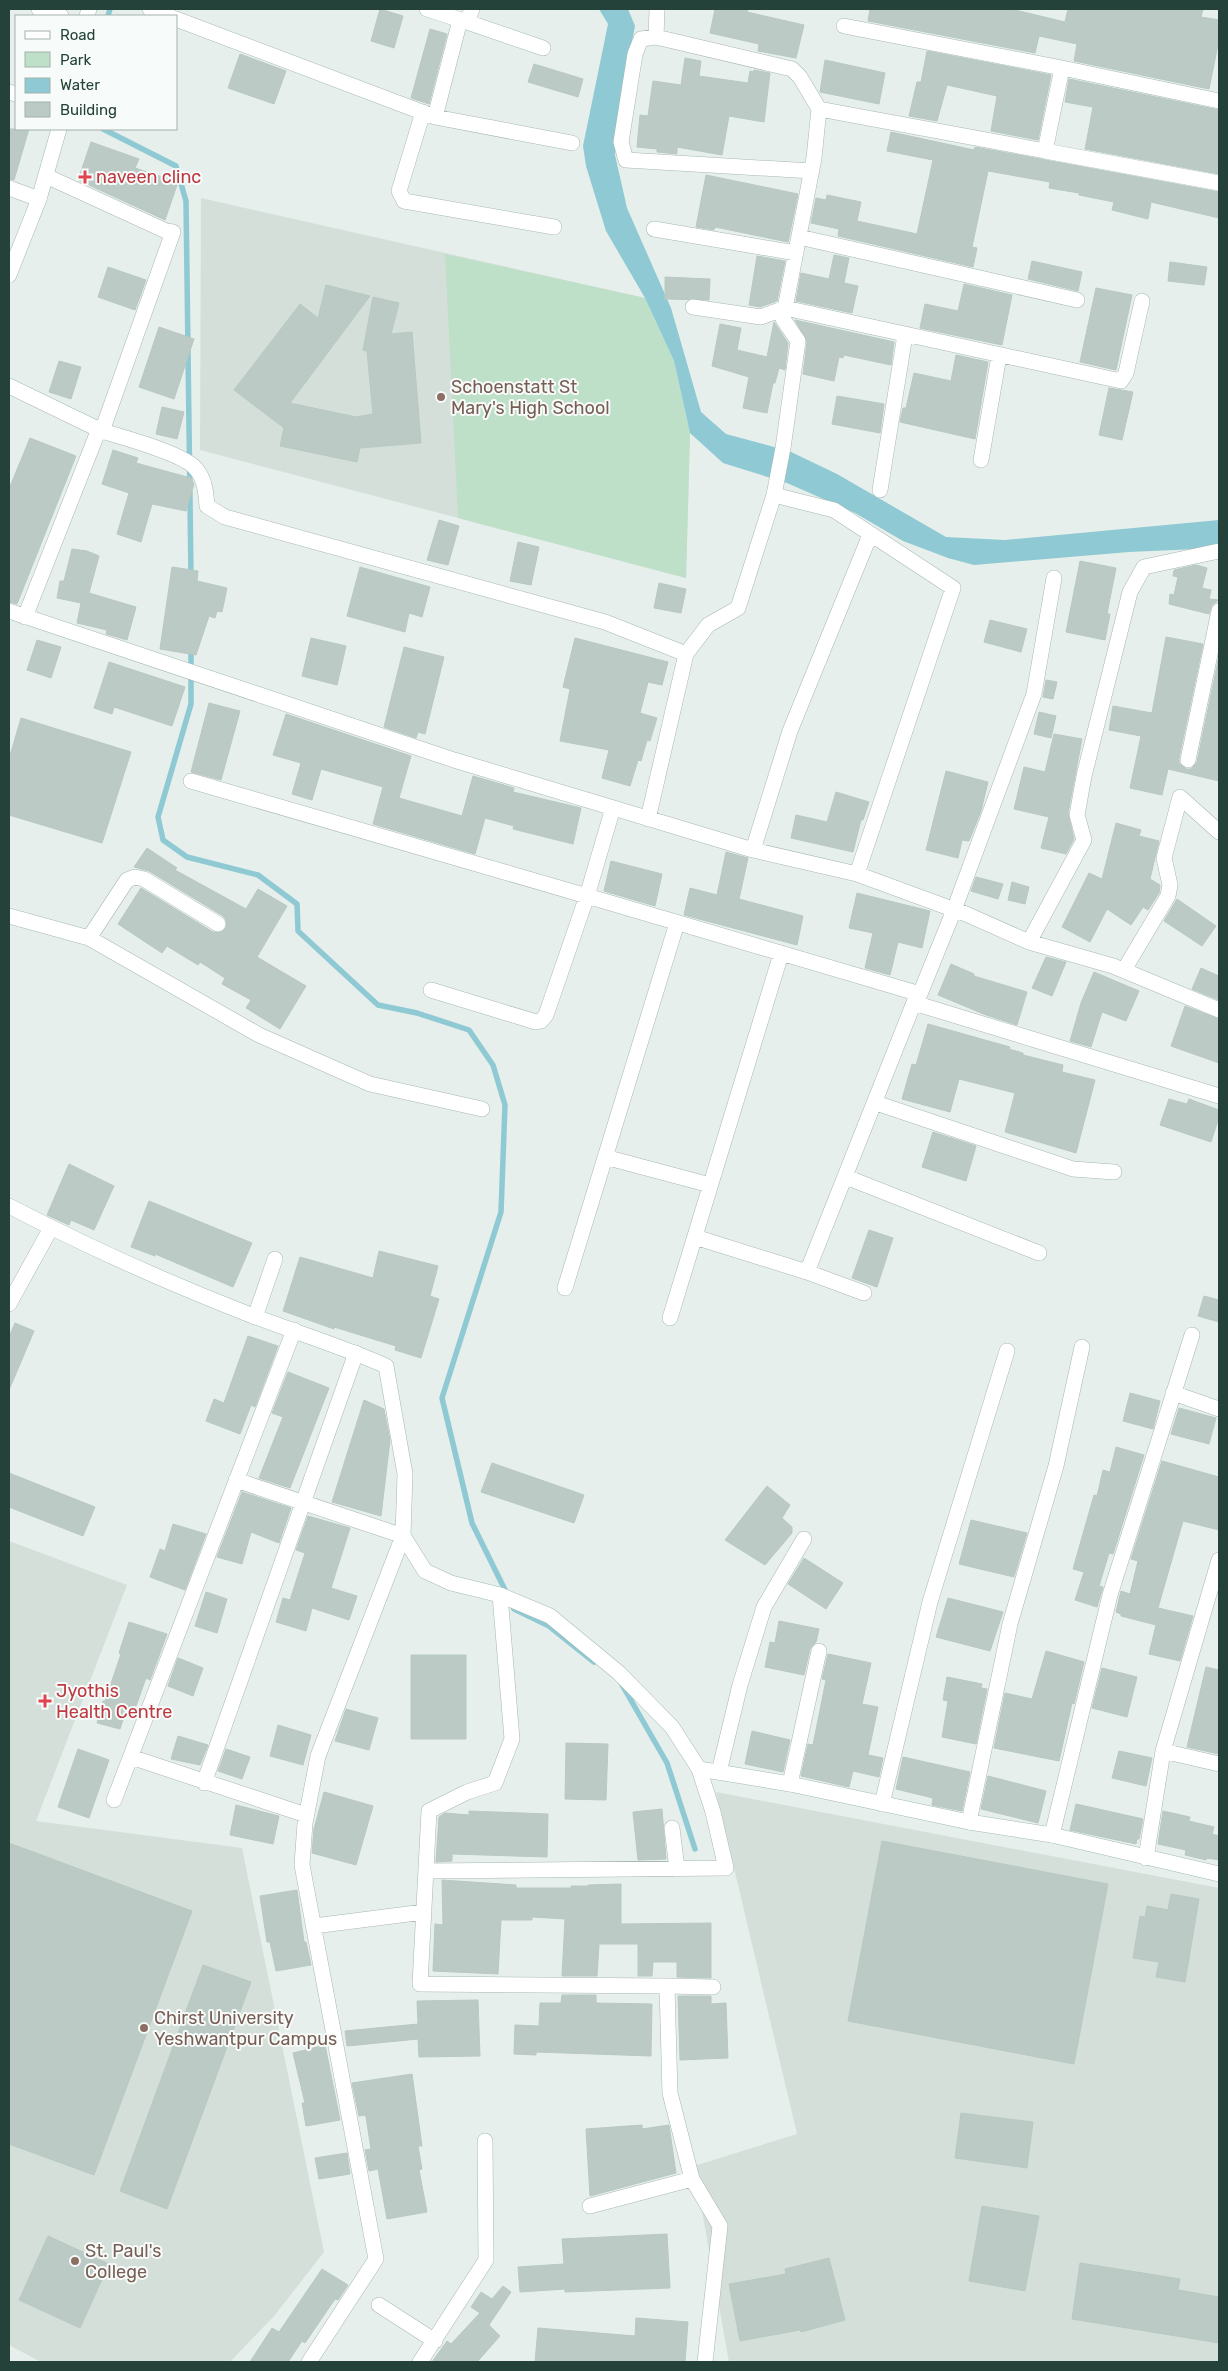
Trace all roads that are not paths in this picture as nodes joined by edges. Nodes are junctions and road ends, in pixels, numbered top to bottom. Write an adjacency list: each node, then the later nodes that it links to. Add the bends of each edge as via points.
1 (38, 9): 5 (street)
2 (150, 9): 6 (street)
3 (427, 9): 7 (street)
4 (657, 9): 10 (street)
5 (58, 15)
6 (167, 15)
7 (466, 17): 11 (street); 15 (street)
8 (178, 20): 15 (street)
9 (844, 26): 12 (street)
10 (656, 37): 14 (street, via 792,69); 19 (street, via 642,40 635,54 621,142 626,160)
11 (543, 48)
12 (1062, 68): 13 (street); 18 (street)
13 (1219, 101)
14 (819, 110): 18 (street); 19 (street)
15 (429, 114): 17 (street); 24 (street, via 399,191 404,201)
16 (59, 130): 20 (street)
17 (572, 143)
18 (1044, 151): 21 (street)
19 (812, 171): 26 (street)
20 (46, 176): 23 (street); 36 (street, via 173,232)
21 (1219, 182)
22 (9, 188): 23 (street)
23 (39, 199): 28 (street)
24 (554, 227)
25 (654, 229): 27 (street)
26 (799, 237): 27 (street); 29 (street)
27 (796, 254): 32 (street)
28 (9, 275)
29 (1077, 300)
30 (1142, 301): 34 (street, via 1126,373 1121,381)
31 (693, 307): 32 (street, via 761,317)
32 (785, 308): 33 (street); 38 (street, via 782,319 798,341)
33 (905, 335): 34 (street); 39 (street)
34 (999, 356): 37 (street)
35 (9, 386): 36 (street)
36 (101, 430): 45 (street); 46 (street, via 166,451 196,468 205,486 207,506 225,517 605,622)
37 (981, 460)
38 (775, 487): 40 (street, via 834,510); 46 (street, via 738,608 708,625)
39 (880, 490)
40 (870, 535): 52 (street, via 790,731); 53 (street, via 952,588)
41 (1219, 551): 60 (street, via 1144,567 1130,592 1084,776 1077,815 1084,840)
42 (1054, 578): 55 (street, via 1034,694)
43 (9, 610): 45 (street)
44 (1219, 611): 47 (street)
45 (25, 617): 49 (street, via 444,757)
46 (686, 654): 50 (street)
47 (1188, 760)
48 (190, 781): 54 (street)
49 (613, 808): 50 (street); 54 (street)
50 (648, 818): 52 (street)
51 (1219, 832): 62 (street, via 1180,797 1164,858 1170,885 1168,896)
52 (753, 850): 53 (street)
53 (857, 874): 55 (street)
54 (587, 896): 57 (street); 63 (street, via 541,1022)
55 (954, 910): 60 (street); 64 (street, via 920,994)
56 (9, 916): 59 (street)
57 (677, 923): 61 (street); 69 (street)
58 (218, 924): 59 (street, via 144,879 135,877 127,880)
59 (88, 938): 68 (street, via 259,1035 362,1080)
60 (1029, 942): 62 (street)
61 (781, 954): 64 (street); 72 (street)
62 (1124, 970): 65 (street)
63 (431, 990)
64 (915, 998): 66 (street); 67 (street)
65 (1219, 1010)
66 (1219, 1096)
67 (876, 1103): 70 (street, via 1073,1169); 71 (street)
68 (482, 1109)
69 (605, 1157): 72 (street); 79 (street)
70 (1114, 1172)
71 (846, 1177): 76 (street); 78 (street)
72 (710, 1185): 75 (street)
73 (9, 1206): 74 (street)
74 (51, 1228): 81 (street); 82 (street)
75 (695, 1237): 78 (street); 83 (street)
76 (1039, 1253)
77 (275, 1260): 82 (street)
78 (808, 1272): 80 (street)
79 (565, 1288)
80 (864, 1293)
81 (9, 1304)
82 (255, 1317): 84 (street)
83 (670, 1318)
84 (294, 1330): 88 (street); 91 (street)
85 (1192, 1335): 89 (street)
86 (1082, 1347): 108 (street, via 1056,1466 1010,1624)
87 (1007, 1351): 106 (street, via 930,1602)
88 (356, 1353): 92 (street); 93 (street, via 386,1366 405,1474)
89 (1173, 1393): 90 (street); 110 (street, via 1110,1594)
90 (1219, 1409)
91 (236, 1480): 92 (street); 99 (street)
92 (303, 1504): 93 (street); 103 (street)
93 (403, 1536): 96 (street, via 425,1571 451,1583); 107 (street, via 318,1756)
94 (804, 1540): 102 (street, via 764,1607 740,1685)
95 (1219, 1560): 98 (street)
96 (500, 1595): 101 (street, via 550,1616 620,1673 672,1727); 113 (street, via 512,1739 495,1783 467,1792 429,1811)
97 (819, 1651): 104 (street)
98 (1163, 1751): 100 (street); 111 (street)
99 (131, 1757): 103 (street); 105 (street)
100 (1219, 1764)
101 (699, 1769): 102 (street); 112 (street, via 726,1868)
102 (719, 1772): 104 (street)
103 (204, 1783): 107 (street)
104 (790, 1784): 106 (street)
105 (114, 1800)
106 (882, 1804): 108 (street)
107 (306, 1816): 116 (street, via 302,1865)
108 (969, 1822): 110 (street)
109 (672, 1828): 112 (street)
110 (1052, 1835): 111 (street)
111 (1146, 1858): 114 (street)
112 (677, 1869): 113 (street)
113 (426, 1871): 115 (street)
114 (1219, 1874)
115 (424, 1912): 116 (street); 117 (street, via 420,1984)
116 (314, 1926): 124 (street, via 376,2259)
117 (667, 1986): 118 (street); 120 (street, via 670,2093)
118 (713, 1987)
119 (485, 2141): 123 (street, via 486,2260)
120 (692, 2179): 121 (street); 126 (street, via 720,2226)
121 (590, 2206)
122 (378, 2305): 123 (street)
123 (435, 2341): 125 (street)
124 (309, 2362)
125 (420, 2362)
126 (704, 2362)

